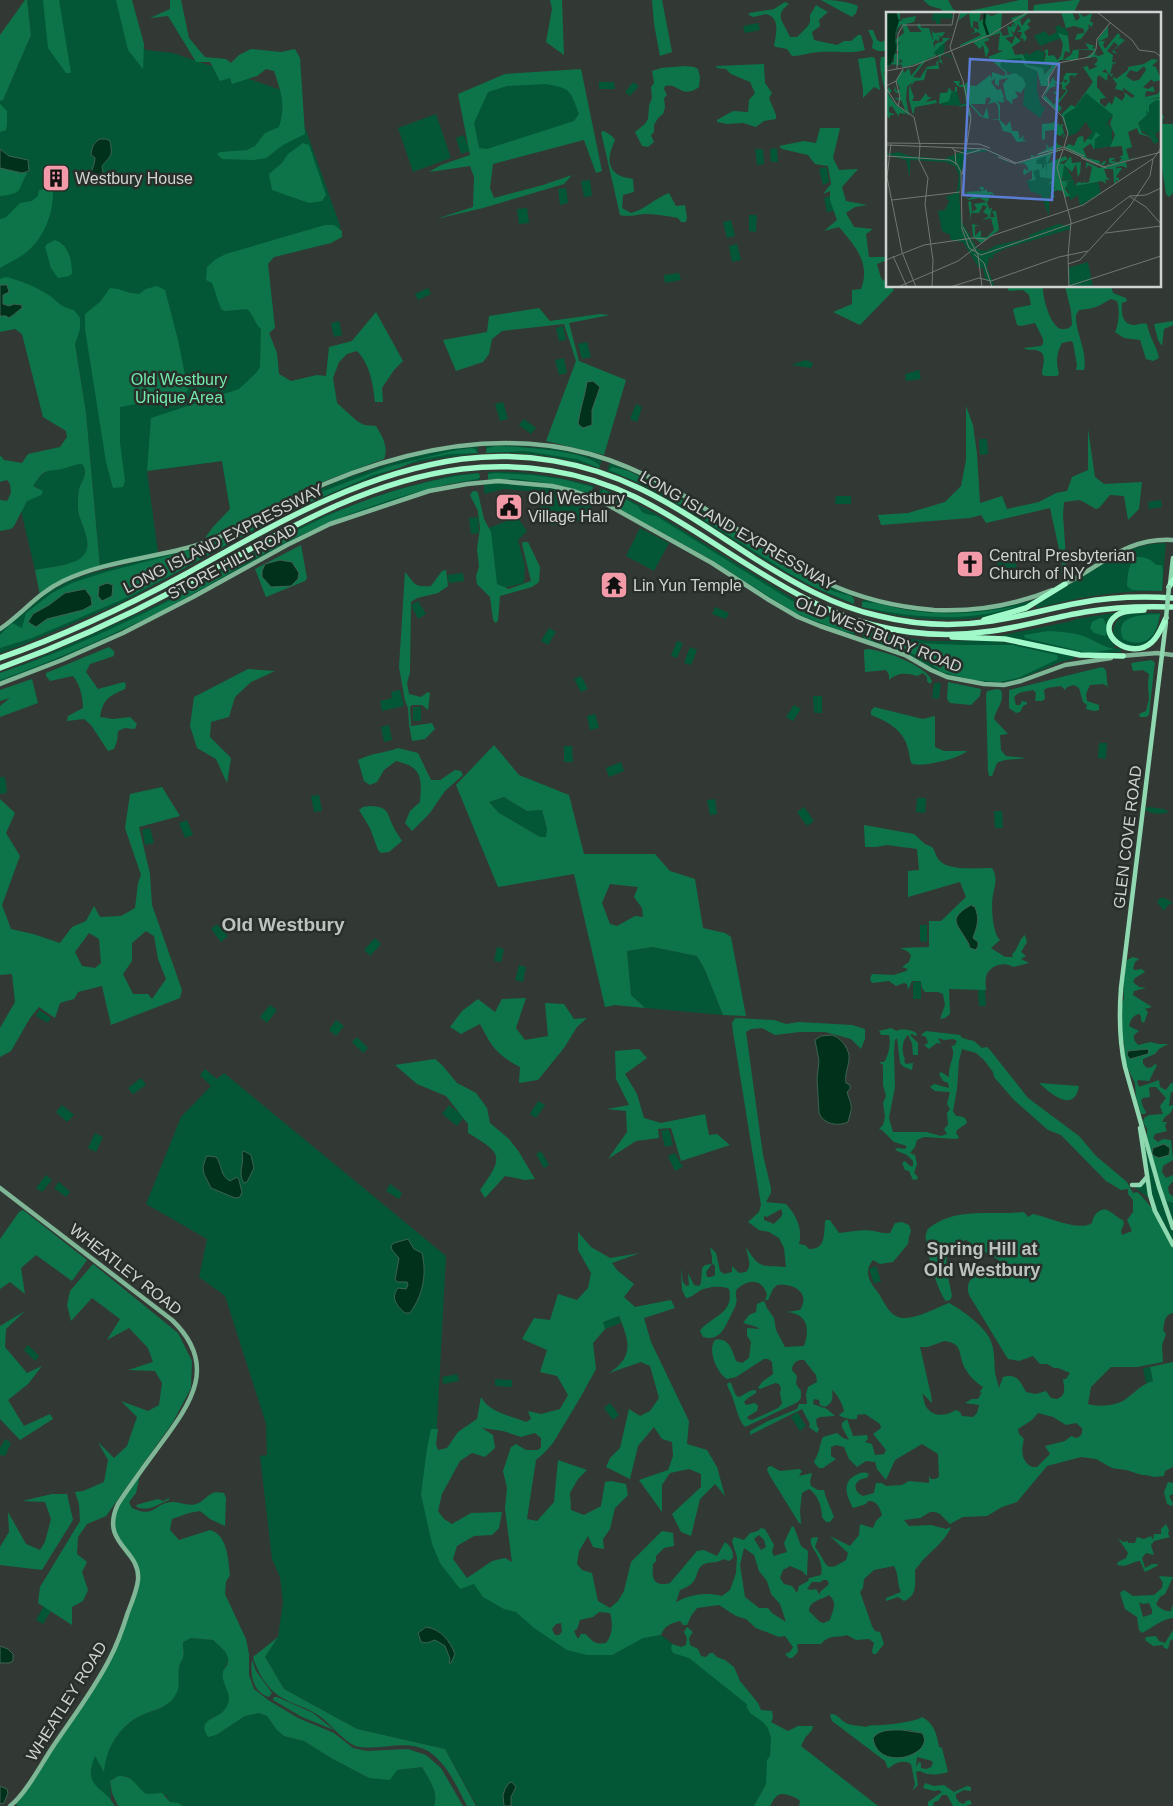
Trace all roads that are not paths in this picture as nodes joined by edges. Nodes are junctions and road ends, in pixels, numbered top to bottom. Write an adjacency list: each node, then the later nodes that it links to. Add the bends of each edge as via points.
1 (481, 443): 6 (main road, OLD WESTBURY ROAD, via 559,447 624,466 670,488 816,578 884,603 965,610 1022,600); 13 (main road, STORE HILL ROAD, via 433,450 382,463 307,492 213,540 70,578 40,594)
2 (484, 482): 17 (main road, OLD WESTBURY ROAD, via 544,484 593,498 704,558 806,620 902,654 933,672 951,678 984,684 1008,684 1070,664); 20 (main road, STORE HILL ROAD, via 429,491 330,524 133,628)
3 (1173, 540): 6 (main road, OLD WESTBURY ROAD, via 1149,541 1123,548)
4 (1173, 558): 7 (main road, GLEN COVE ROAD)
5 (1173, 580): 7 (highway)
6 (1065, 584): 12 (highway, via 1026,608)
7 (1169, 587): 11 (main road, GLEN COVE ROAD, bridge)
8 (1173, 597): 12 (highway, LONG ISLAND EXPRESSWAY, via 1091,601)
9 (1160, 607): 10 (highway, LONG ISLAND EXPRESSWAY); 11 (highway, via 1117,615 1110,626 1112,637 1123,648 1145,646 1154,640); 14 (highway, LONG ISLAND EXPRESSWAY, via 1096,610 983,632)
10 (1173, 607)
11 (1166, 618): 15 (main road, GLEN COVE ROAD)
12 (970, 624): 18 (highway, LONG ISLAND EXPRESSWAY, via 909,622 846,607 796,584 633,485 564,463 493,457 428,466 334,496 274,524 126,605)
13 (0, 629)
14 (927, 633): 17 (highway, via 960,638 1005,638 1080,655); 19 (highway, LONG ISLAND EXPRESSWAY, via 873,625 822,608 653,506 602,483 550,470 495,466 452,470 419,478 336,506 281,531 126,614)
15 (1162, 654): 16 (main road, OLD WESTBURY ROAD); 17 (main road, OLD WESTBURY ROAD); 21 (main road, GLEN COVE ROAD, via 1120,1005 1122,1052)
16 (1173, 655)
17 (1123, 656)
18 (0, 658)
19 (0, 668)
20 (0, 684)
21 (1139, 1117): 22 (main road, GLEN COVE ROAD); 25 (main road, GLEN COVE ROAD)
22 (1147, 1177): 23 (main road, via 1140,1185); 26 (main road, GLEN COVE ROAD, via 1155,1211)
23 (1132, 1185)
24 (0, 1188): 27 (main road, WHEATLEY ROAD, via 180,1327 190,1343 196,1366 196,1383 190,1400 114,1512 116,1536 134,1561 138,1578 116,1647 90,1693)
25 (1173, 1228)
26 (1173, 1245)
27 (10, 1806)

